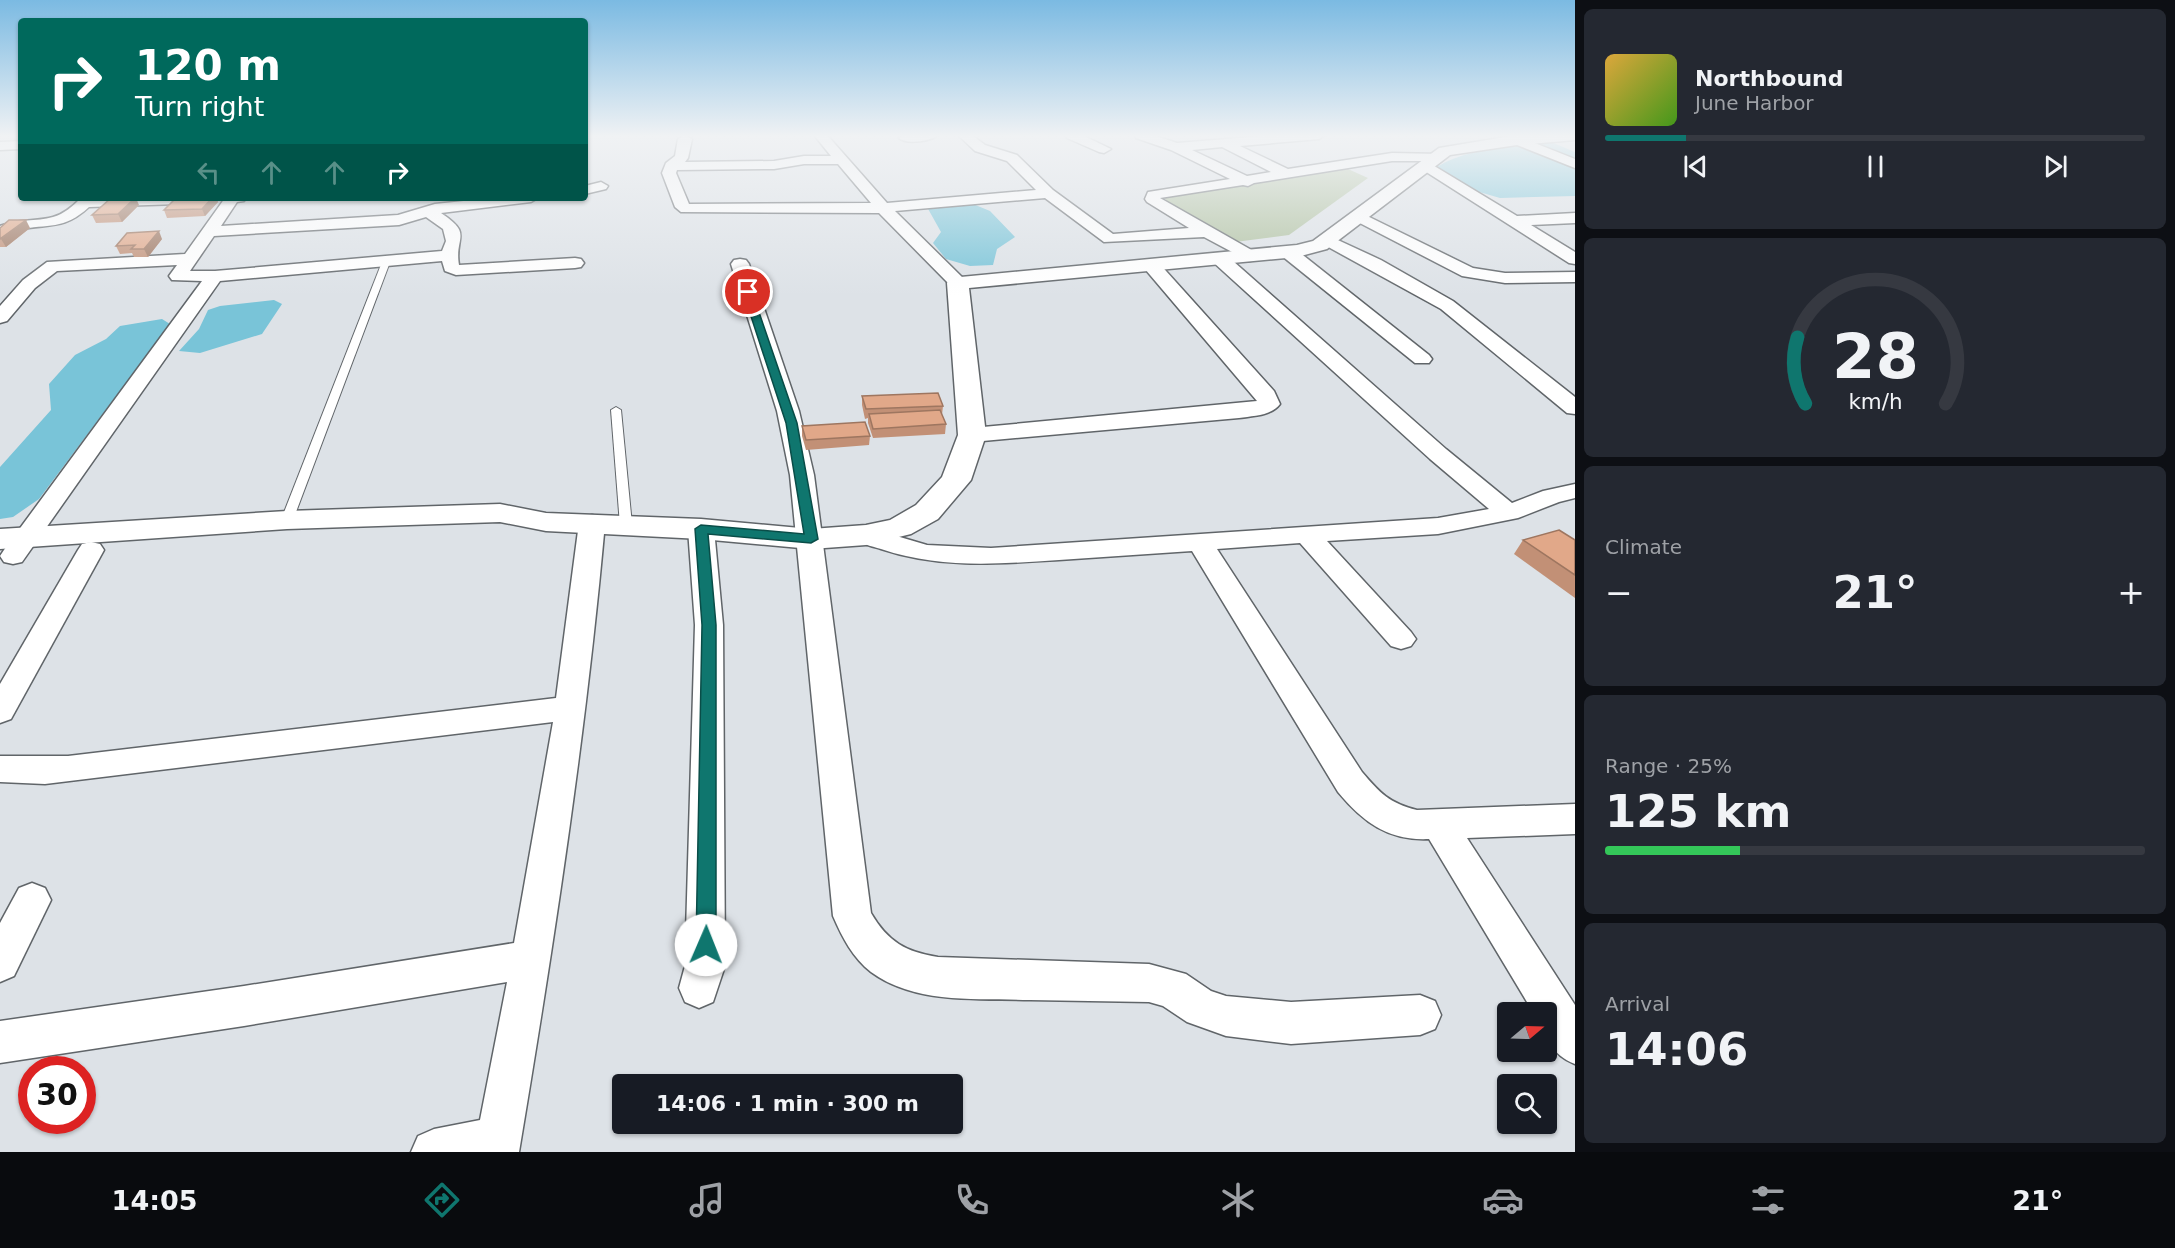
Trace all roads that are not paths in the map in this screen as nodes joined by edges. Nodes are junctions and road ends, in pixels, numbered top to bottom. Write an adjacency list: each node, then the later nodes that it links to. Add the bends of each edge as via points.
1 (674, 189): 12 (street, via 686,209)
2 (866, 189): 12 (street)
3 (1044, 189): 7 (street)
4 (1199, 189): 18 (street, via 1153,195 1152,199)
5 (1394, 189): 13 (main road)
6 (1469, 189): 15 (street)
7 (1048, 193): 12 (street); 18 (street, via 1110,238)
8 (86, 201): 16 (street, via 67,218 20,224)
9 (232, 201): 17 (street)
10 (494, 201): 11 (street)
11 (432, 206): 17 (street, via 414,217 390,221); 21 (street, via 451,227 454,241)
12 (883, 208): 33 (street)
13 (1357, 216): 19 (main road); 32 (street, via 1468,272)
14 (1575, 218): 15 (street)
15 (1513, 221): 25 (street)
16 (0, 232)
17 (208, 232): 24 (street)
18 (1206, 232): 22 (street)
19 (1326, 240): 20 (main road); 37 (street, via 1447,305)
20 (1288, 252): 22 (main road); 36 (street)
21 (449, 254): 26 (street); 27 (street, via 451,267 456,270)
22 (1249, 256): 23 (main road)
23 (1219, 258): 29 (main road); 41 (street)
24 (188, 259): 30 (street, via 177,276); 35 (street, via 53,266)
25 (1575, 259)
26 (386, 262): 30 (street); 42 (lane)
27 (575, 263)
28 (740, 264): 49 (street, via 791,423)
29 (1151, 265): 33 (main road); 39 (street, via 1269,404 1239,411)
30 (214, 276): 51 (street)
31 (1575, 277): 32 (street)
32 (1547, 278): 34 (street)
33 (958, 283): 39 (main road)
34 (1575, 294)
35 (0, 317)
36 (1422, 359)
37 (1575, 408)
38 (616, 410): 45 (lane)
39 (972, 435): 47 (main road, via 956,480 927,512 900,527)
40 (1575, 491): 41 (street)
41 (1509, 513): 48 (street, via 1438,526)
42 (287, 520): 43 (main road, via 500,513); 51 (main road)
43 (546, 522): 44 (main road); 52 (main road, via 506,529 281,535)
44 (592, 523): 45 (main road); 54 (street)
45 (626, 525): 46 (main road)
46 (701, 529): 49 (main road); 62 (street, via 709,625 709,718 705,966)
47 (866, 535): 49 (main road); 50 (street, via 907,550 961,557)
48 (1306, 535): 50 (street); 53 (street)
49 (811, 539): 63 (street, via 852,916 860,934 878,952 895,964 957,979 1149,983 1172,988 1202,1008 1226,1016 1281,1022)
50 (1200, 542): 58 (street, via 1350,782 1371,806 1389,818 1417,825)
51 (10, 547): 52 (main road)
52 (91, 550): 55 (street)
53 (1401, 639)
54 (570, 708): 56 (street, via 61,770); 60 (street)
55 (0, 711)
56 (0, 769)
57 (1575, 819): 58 (street)
58 (1438, 823): 65 (street)
59 (32, 900): 61 (street)
60 (531, 959): 64 (street); 66 (street)
61 (0, 963)
62 (699, 988)
63 (1420, 1015)
64 (0, 1042)
65 (1575, 1043)
66 (497, 1145): 67 (street)
67 (434, 1152)

